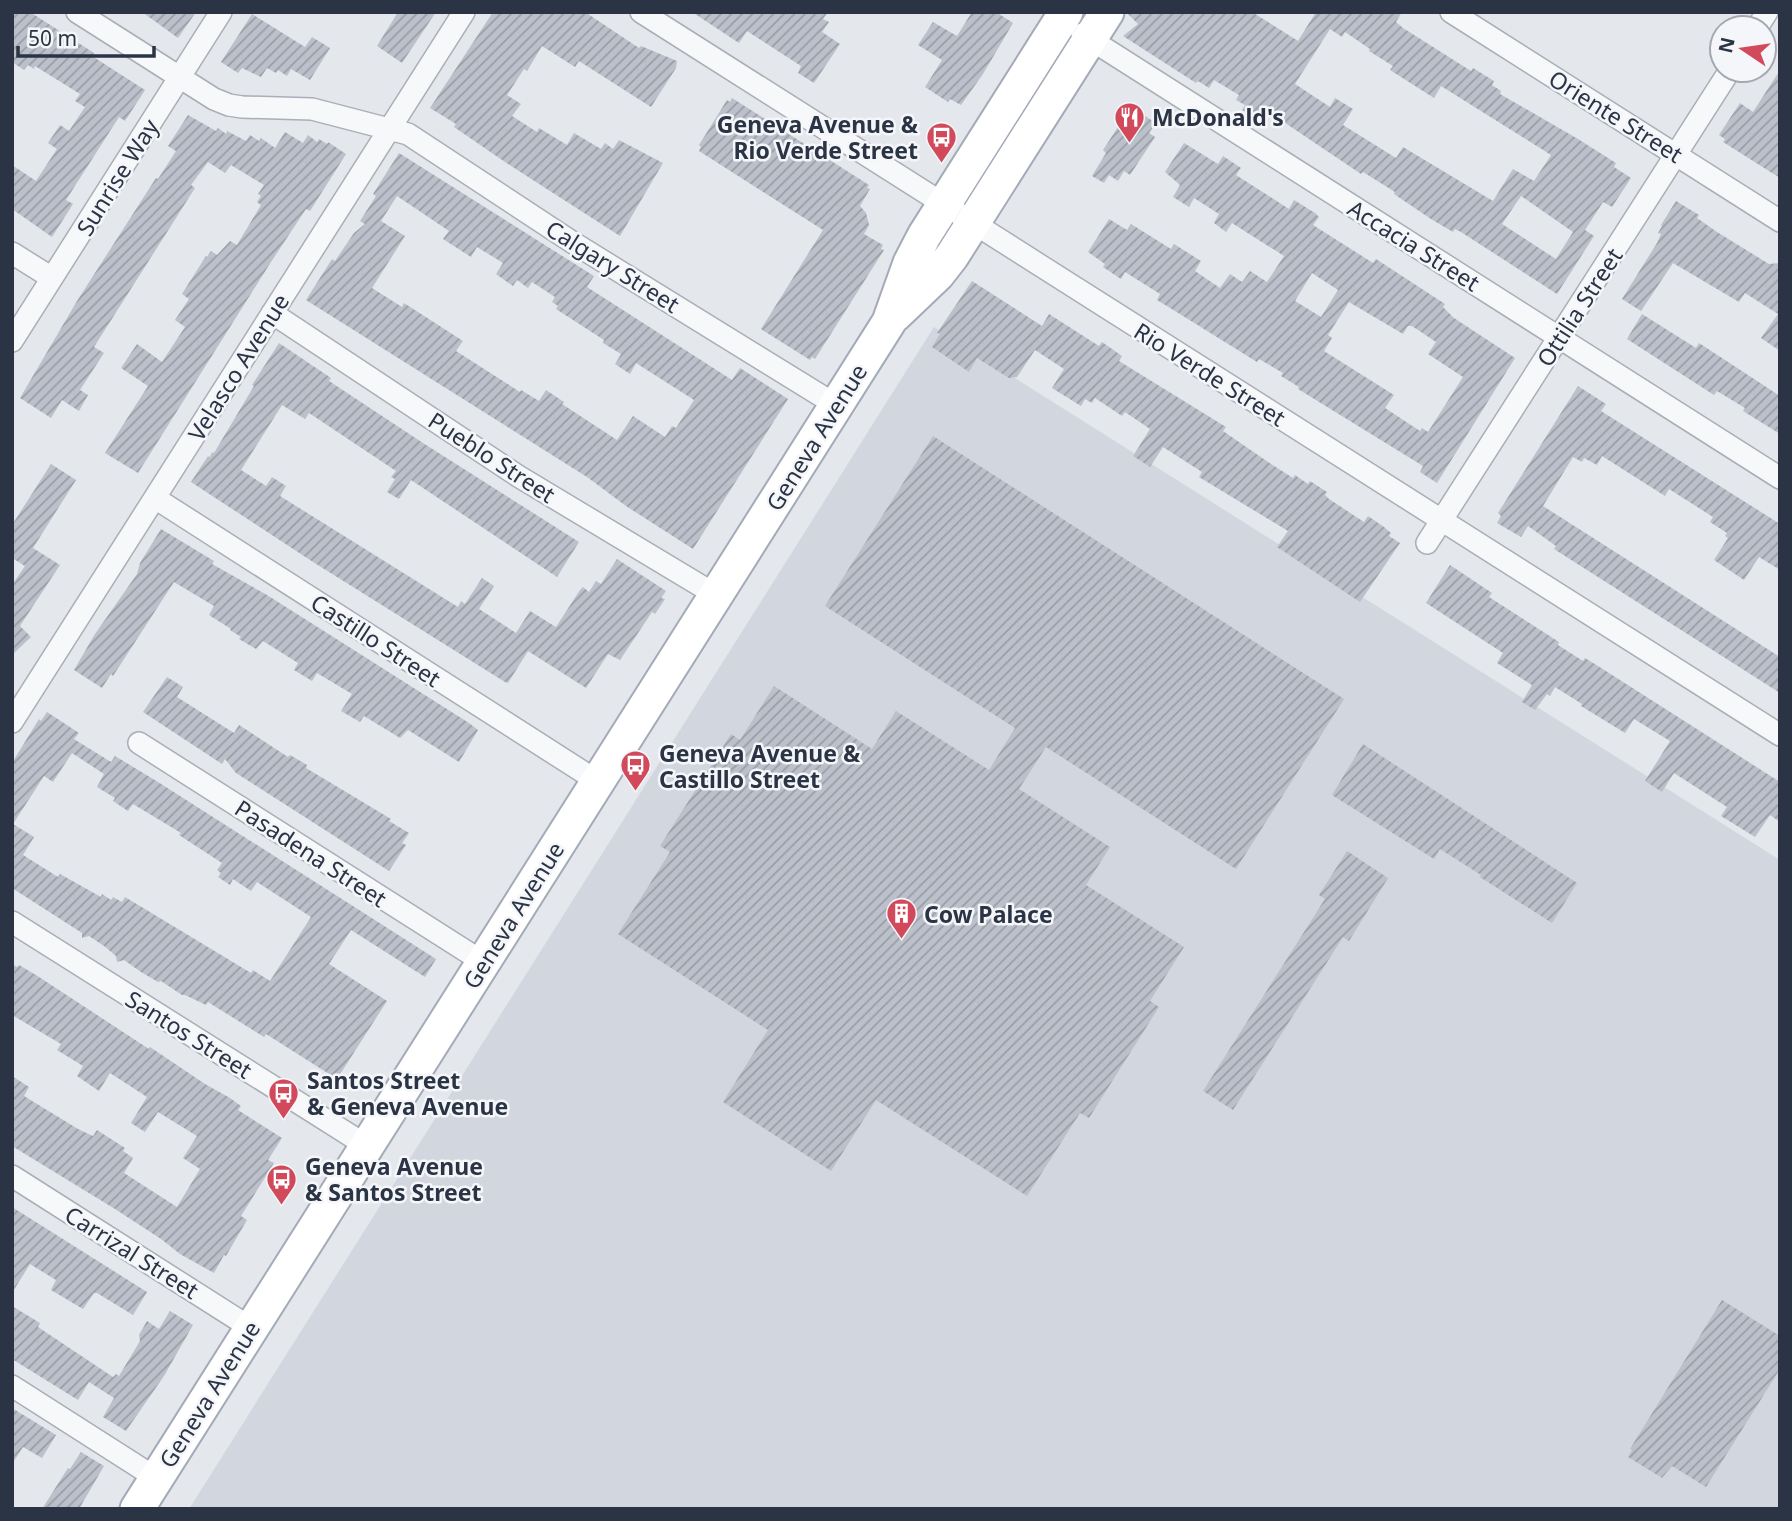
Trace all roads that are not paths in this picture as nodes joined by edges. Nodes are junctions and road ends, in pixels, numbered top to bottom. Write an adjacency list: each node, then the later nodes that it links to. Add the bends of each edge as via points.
1 (77, 12): 8 (street, Calgary Street)
2 (221, 12): 8 (street, Sunrise Way)
3 (464, 12): 10 (street, Velasco Avenue)
4 (641, 12): 12 (street, Rio Verde Street)
5 (1451, 12): 11 (street, Oriente Street)
6 (1058, 15): 7 (street, Accacia Street); 12 (main road, Geneva Avenue)
7 (1099, 26): 14 (main road, Geneva Avenue); 19 (street, Accacia Street)
8 (180, 78): 10 (street, Calgary Street, via 229,105 312,109); 16 (street, Sunrise Way)
9 (1721, 84): 11 (street, Ottilia Street)
10 (390, 128): 17 (street, Velasco Avenue); 21 (street, Calgary Street, via 423,141 572,242)
11 (1676, 155): 13 (street, Oriente Street); 19 (street, Ottilia Street)
12 (944, 204): 14 (street, Rio Verde Street); 18 (main road, Geneva Avenue, via 910,264)
13 (1780, 220)
14 (973, 223): 18 (main road, Geneva Avenue, via 938,274); 24 (street, Rio Verde Street)
15 (12, 253): 16 (street)
16 (52, 278): 20 (street, Sunrise Way)
17 (272, 313): 23 (street, Velasco Avenue); 26 (street, Pueblo Street, via 518,476)
18 (889, 322): 21 (main road, Geneva Avenue)
19 (1559, 338): 22 (street, Accacia Street); 24 (street, Ottilia Street)
20 (12, 341)
21 (836, 405): 26 (main road, Geneva Avenue)
22 (1780, 478)
23 (155, 498): 27 (street, Velasco Avenue); 30 (street, Castillo Street)
24 (1442, 521): 25 (street, Ottilia Street); 28 (street, Rio Verde Street)
25 (1427, 543)
26 (716, 595): 30 (main road, Geneva Avenue)
27 (12, 722)
28 (1780, 735)
29 (139, 743): 32 (street, Pasadena Street)
30 (597, 781): 32 (main road, Geneva Avenue)
31 (12, 922): 33 (street, Santos Street)
32 (483, 962): 33 (main road, Geneva Avenue)
33 (366, 1146): 35 (main road, Geneva Avenue)
34 (12, 1176): 35 (street, Carrizal Street)
35 (251, 1328): 37 (main road, Geneva Avenue)
36 (12, 1386): 37 (street)
37 (156, 1478): 38 (main road, Geneva Avenue)
38 (137, 1509)

